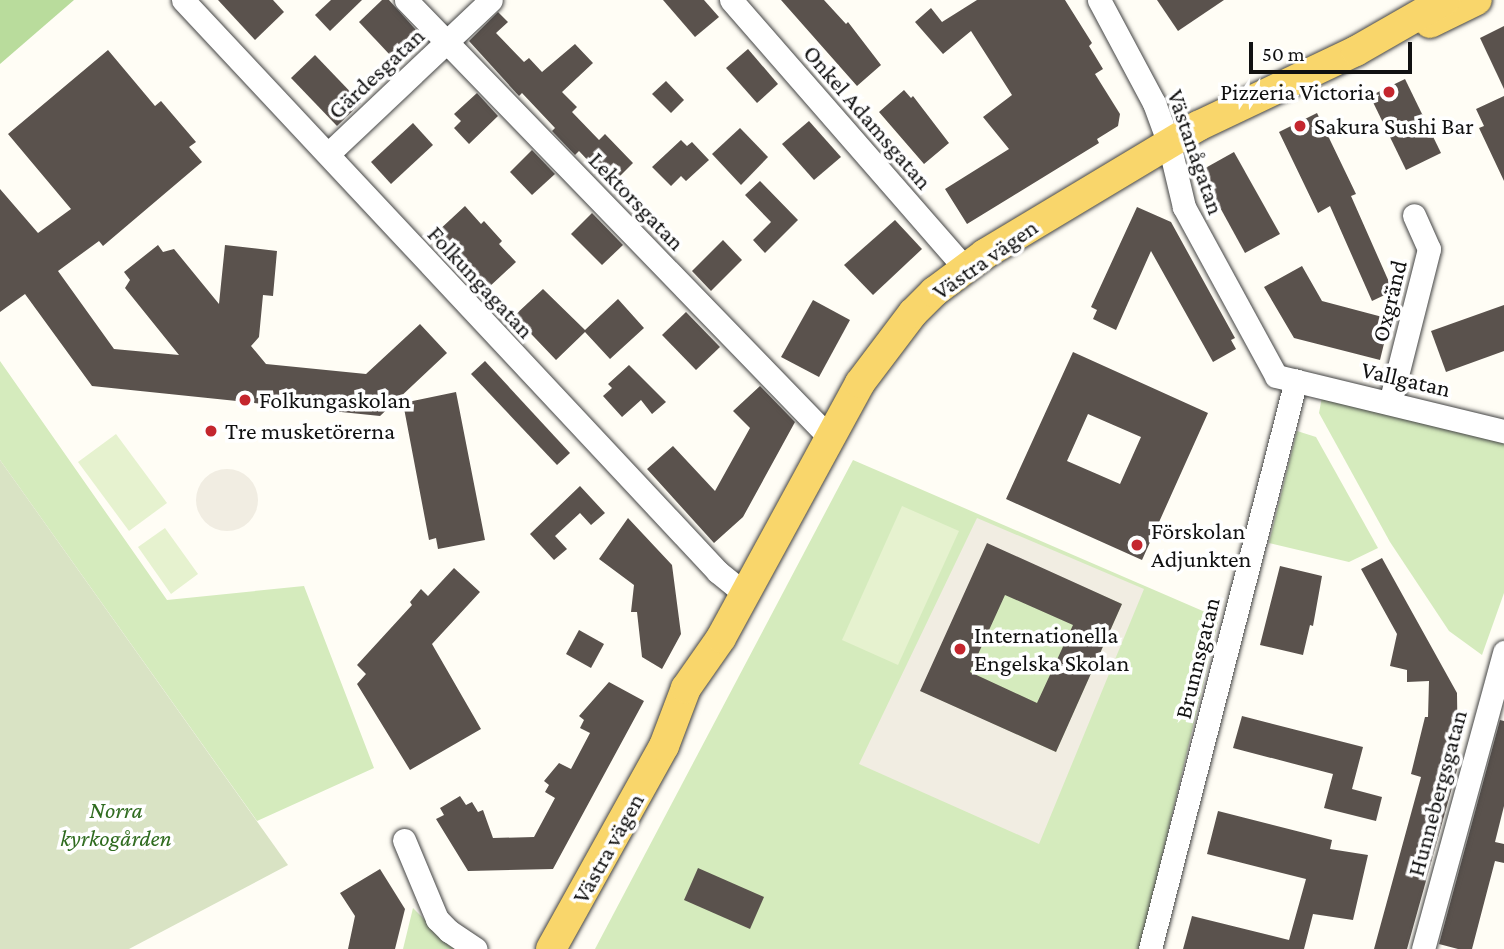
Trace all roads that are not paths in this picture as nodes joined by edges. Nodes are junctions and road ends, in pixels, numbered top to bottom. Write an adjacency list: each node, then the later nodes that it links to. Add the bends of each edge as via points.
1 (183, 0): 11 (street, Folkungagatan)
2 (406, 0): 8 (street, Lektorsgatan)
3 (491, 0): 8 (street, Gärdesgatan)
4 (731, 0): 13 (street, Onkel Adamsgatan)
5 (1099, 0): 10 (street, Västanågatan, via 1154,103)
6 (1477, 0): 9 (main road, Västra vägen, via 1427,25)
7 (1428, 4): 9 (main road, Västra vägen)
8 (446, 43): 11 (street, Gärdesgatan); 17 (street, Lektorsgatan)
9 (1356, 51): 10 (main road, Västra vägen)
10 (1168, 144): 13 (main road, Västra vägen); 14 (street, Västanågatan, via 1184,207 1200,237 1276,376)
11 (328, 154): 18 (street, Folkungagatan, via 718,572)
12 (1415, 215): 15 (street, Oxgränd, via 1429,249)
13 (965, 268): 17 (main road, Västra vägen, via 934,292 894,335 860,383)
14 (1296, 380): 15 (street, Vallgatan); 23 (street, Brunnsgatan)
15 (1390, 403): 16 (street, Vallgatan)
16 (1504, 431)
17 (830, 438): 18 (main road, Västra vägen)
18 (745, 594): 22 (main road, Västra vägen, via 686,688 664,746)
19 (1504, 652): 24 (street, Hunnebergsgatan)
20 (404, 840): 21 (street, via 437,919)
21 (477, 949)
22 (551, 949)
23 (1150, 949)
24 (1423, 949)

